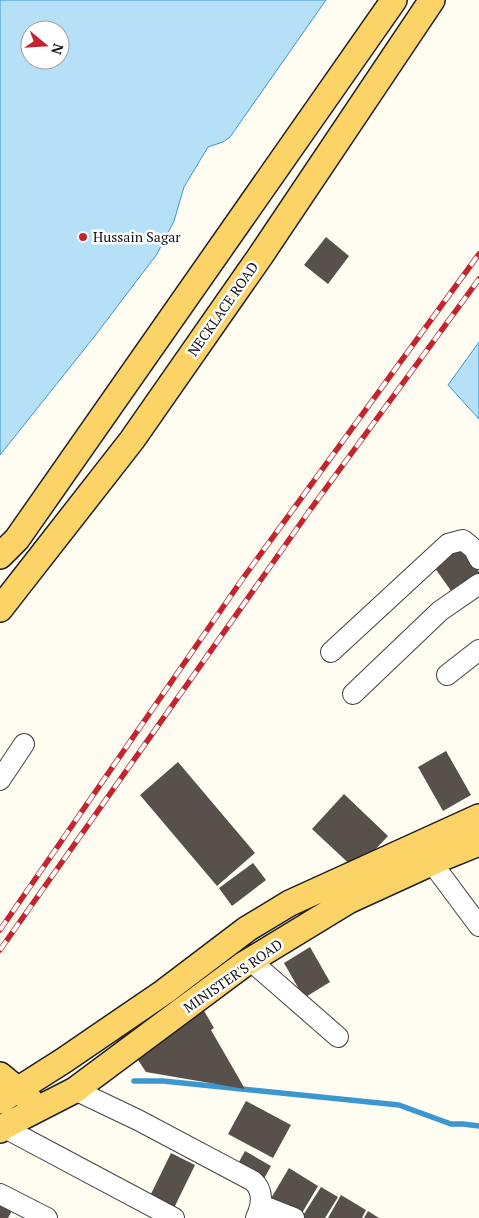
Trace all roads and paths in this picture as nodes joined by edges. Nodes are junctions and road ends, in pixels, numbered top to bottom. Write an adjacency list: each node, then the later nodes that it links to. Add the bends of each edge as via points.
1 (394, 0): 3 (main road, via 17,539)
2 (432, 0): 6 (main road, NECKLACE ROAD, via 132,440)
3 (0, 556)
4 (479, 559): 8 (street, via 474,549 463,540 448,544)
5 (479, 584): 10 (street, via 440,611)
6 (0, 609)
7 (479, 650): 9 (street)
8 (331, 652)
9 (447, 675)
10 (353, 694)
11 (24, 744): 12 (street)
12 (0, 780)
13 (479, 816): 19 (main road, MINISTER'S ROAD, via 290,902 63,1061)
14 (479, 843): 15 (main road, MINISTER'S ROAD)
15 (432, 863): 16 (street); 17 (main road, MINISTER'S ROAD, via 348,901)
16 (479, 926)
17 (251, 961): 18 (street); 20 (main road, MINISTER'S ROAD)
18 (338, 1037)
19 (6, 1088): 21 (main road)
20 (75, 1090): 21 (main road, MINISTER'S ROAD); 24 (street, via 253,1180 261,1192)
21 (40, 1108): 22 (main road, MINISTER'S ROAD)
22 (1, 1129): 26 (street)
23 (0, 1194): 25 (street)
24 (258, 1211): 27 (street)
25 (47, 1218)
26 (174, 1218)
27 (294, 1218)

